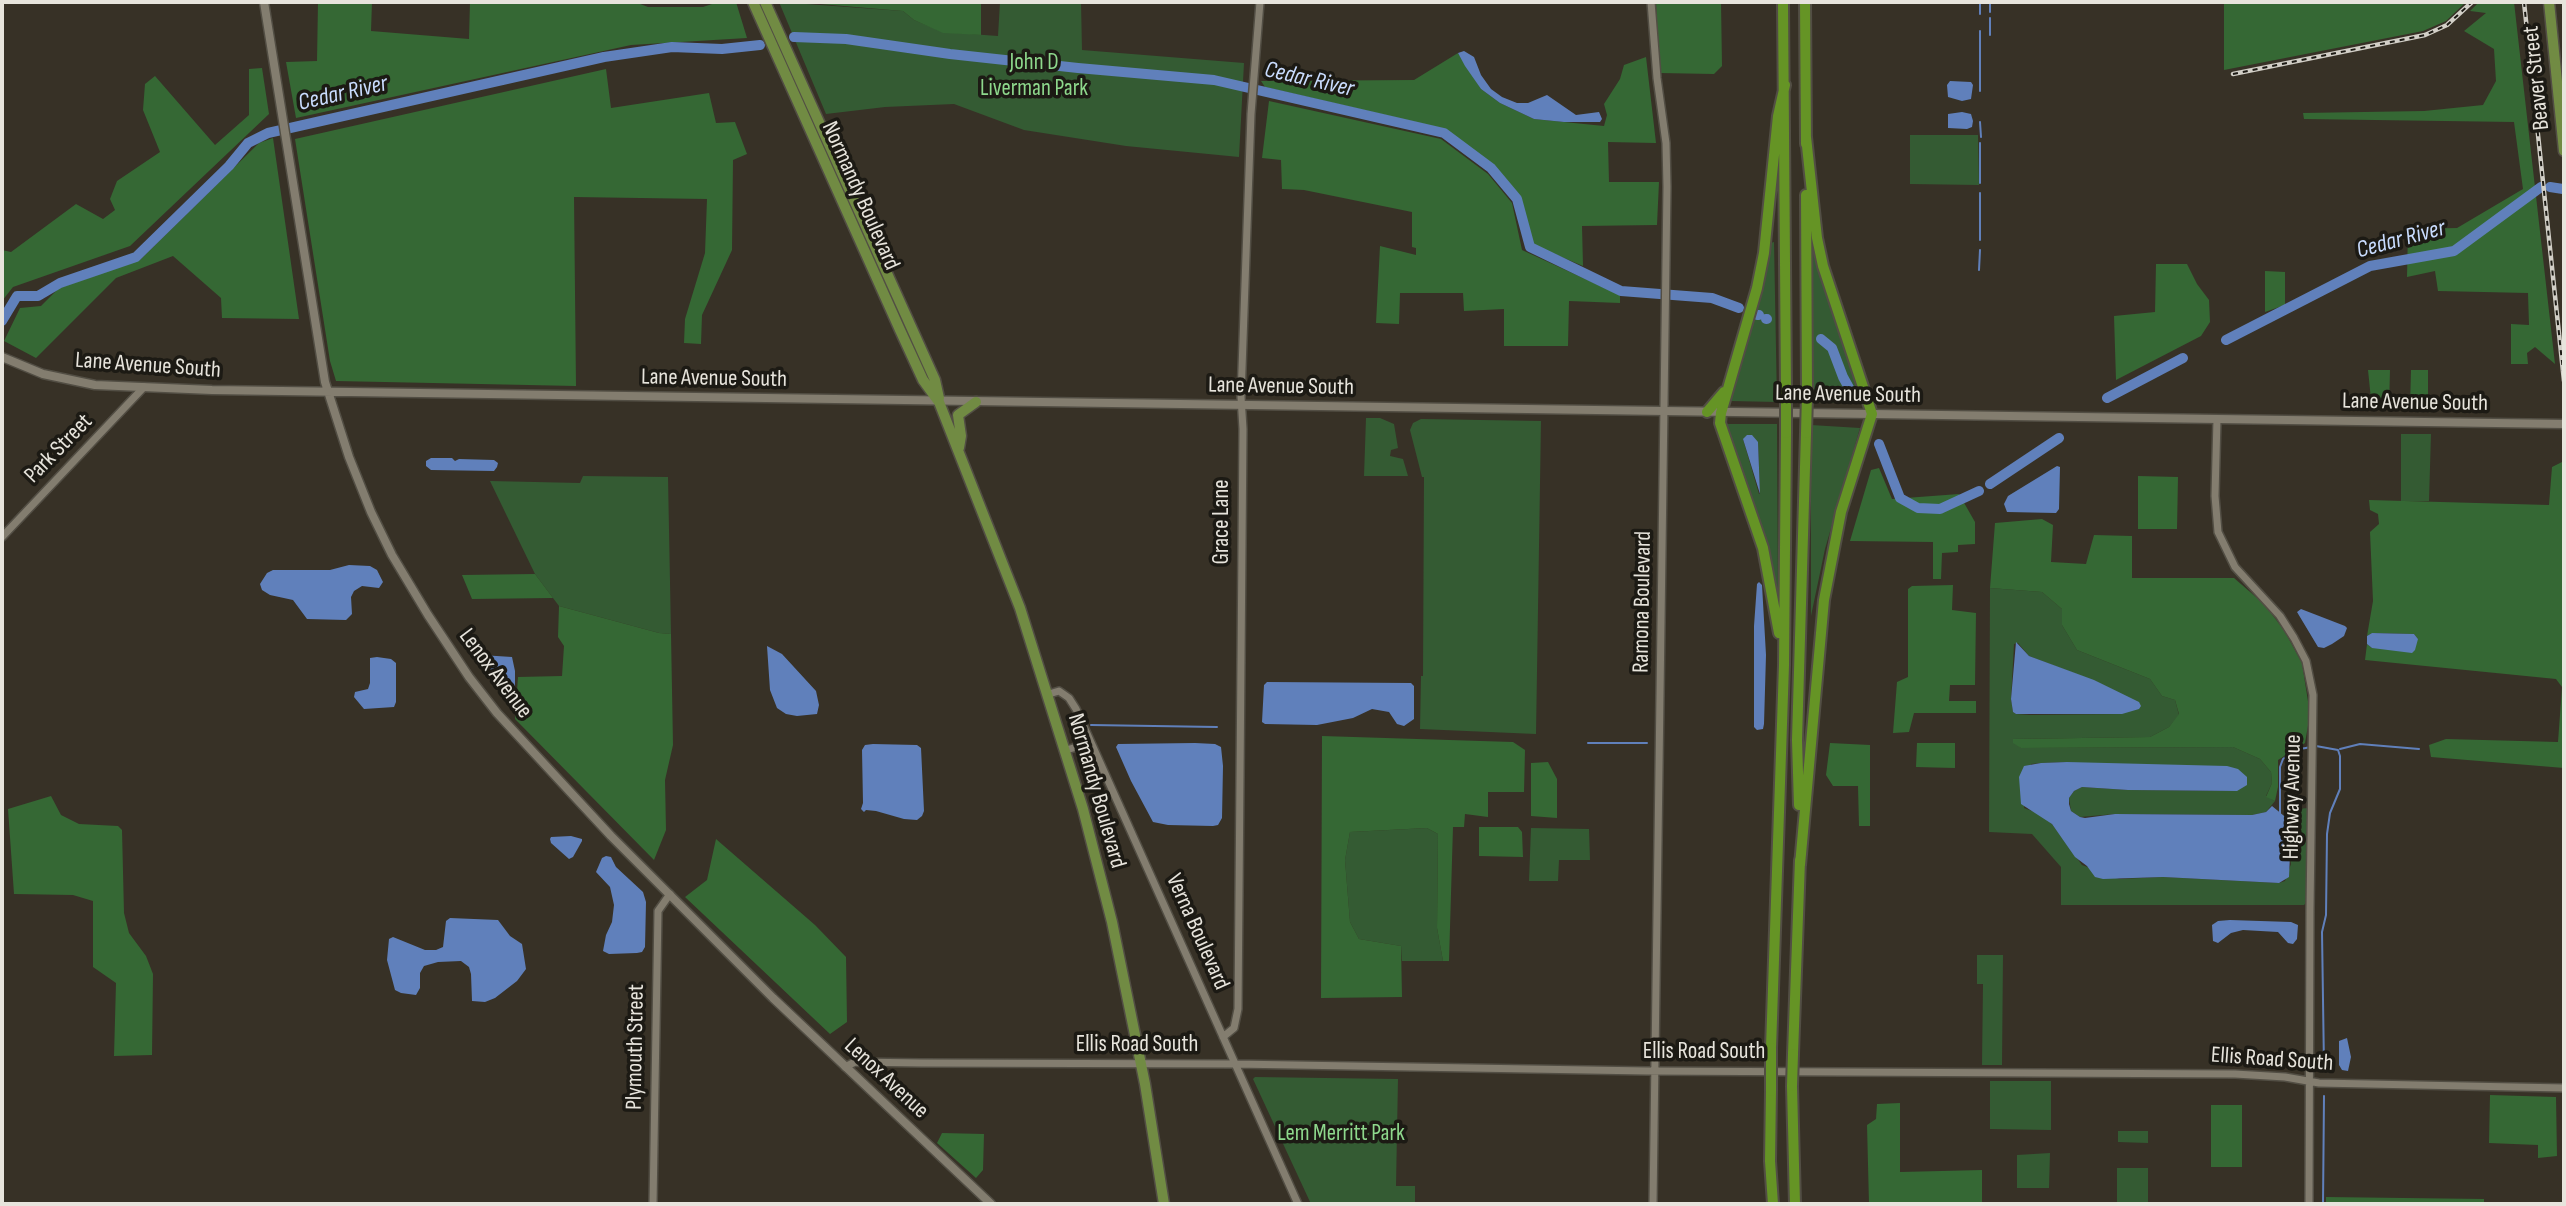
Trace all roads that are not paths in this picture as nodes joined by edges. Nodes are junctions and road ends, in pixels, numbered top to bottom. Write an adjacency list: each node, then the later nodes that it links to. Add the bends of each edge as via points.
1 (264, 2): 17 (main road, Lenox Avenue)
2 (753, 2): 9 (main road, Normandy Boulevard)
3 (765, 2): 11 (main road, Normandy Boulevard)
4 (1260, 2): 20 (street, Grace Lane, via 1251,114)
5 (1651, 2): 21 (street, Ramona Boulevard, via 1667,159)
6 (1783, 2): 10 (highway)
7 (1805, 2): 12 (highway)
8 (2549, 2): 13 (main road, Beaver Street)
9 (787, 78): 11 (main road, via 796,82); 18 (main road, Normandy Boulevard, via 923,380)
10 (1785, 85): 16 (highway, via 1764,253); 29 (highway, bridge)
11 (816, 116): 18 (main road, Normandy Boulevard, via 935,380)
12 (1806, 137): 24 (highway, via 1823,266); 33 (highway, bridge, via 1807,395 1797,740)
13 (2564, 151)
14 (2, 357): 15 (main road, Lane Avenue South, via 71,381)
15 (144, 387): 17 (main road, Lane Avenue South); 28 (street, Park Street)
16 (1728, 387): 22 (highway); 23 (highway)
17 (328, 392): 18 (main road, Lane Avenue South); 34 (main road, Lenox Avenue, via 356,477 383,537 459,663 533,754)
18 (939, 402): 19 (main road, Lane Avenue South); 27 (main road, Normandy Boulevard)
19 (976, 402): 20 (main road, Lane Avenue South); 27 (main road, via 958,415)
20 (1241, 405): 21 (main road, Lane Avenue South); 35 (street, Grace Lane, via 1238,1009 1234,1028)
21 (1663, 411): 22 (main road, Lane Avenue South); 39 (street, Ramona Boulevard)
22 (1707, 412): 23 (main road, Lane Avenue South)
23 (1721, 413): 24 (main road, Lane Avenue South); 29 (highway, via 1721,430 1763,548)
24 (1872, 414): 25 (main road, Lane Avenue South); 33 (highway, via 1841,512 1826,588)
25 (2217, 419): 26 (main road, Lane Avenue South); 40 (street, Highway Avenue, via 2218,532 2235,567 2294,638 2312,683)
26 (2564, 424)
27 (959, 449): 30 (main road, Normandy Boulevard)
28 (2, 537)
29 (1784, 665): 47 (highway, bridge, via 1770,1091)
30 (1049, 694): 31 (street, Verna Boulevard, via 1059,691 1069,698); 32 (main road, Normandy Boulevard)
31 (1091, 743): 32 (street); 35 (street, Verna Boulevard)
32 (1066, 750): 36 (main road, Normandy Boulevard, via 1112,922)
33 (1800, 865): 48 (highway, bridge, via 1793,1054)
34 (670, 894): 38 (main road, Lenox Avenue); 42 (street, Plymouth Street, via 658,911)
35 (1223, 1037): 37 (street, Verna Boulevard)
36 (1142, 1064): 37 (street, Ellis Road South); 38 (street, Ellis Road South, via 855,1062); 44 (main road, Normandy Boulevard)
37 (1235, 1064): 39 (street, Ellis Road South); 45 (street, Verna Boulevard)
38 (845, 1067): 43 (main road, Lenox Avenue)
39 (1655, 1071): 40 (street, Ellis Road South, via 2235,1074); 46 (street, Ramona Boulevard)
40 (2309, 1082): 41 (street, Ellis Road South); 49 (street, Highway Avenue)
41 (2564, 1088)
42 (653, 1204)
43 (991, 1204)
44 (1164, 1204)
45 (1298, 1204)
46 (1653, 1204)
47 (1773, 1204)
48 (1795, 1204)
49 (2309, 1204)

